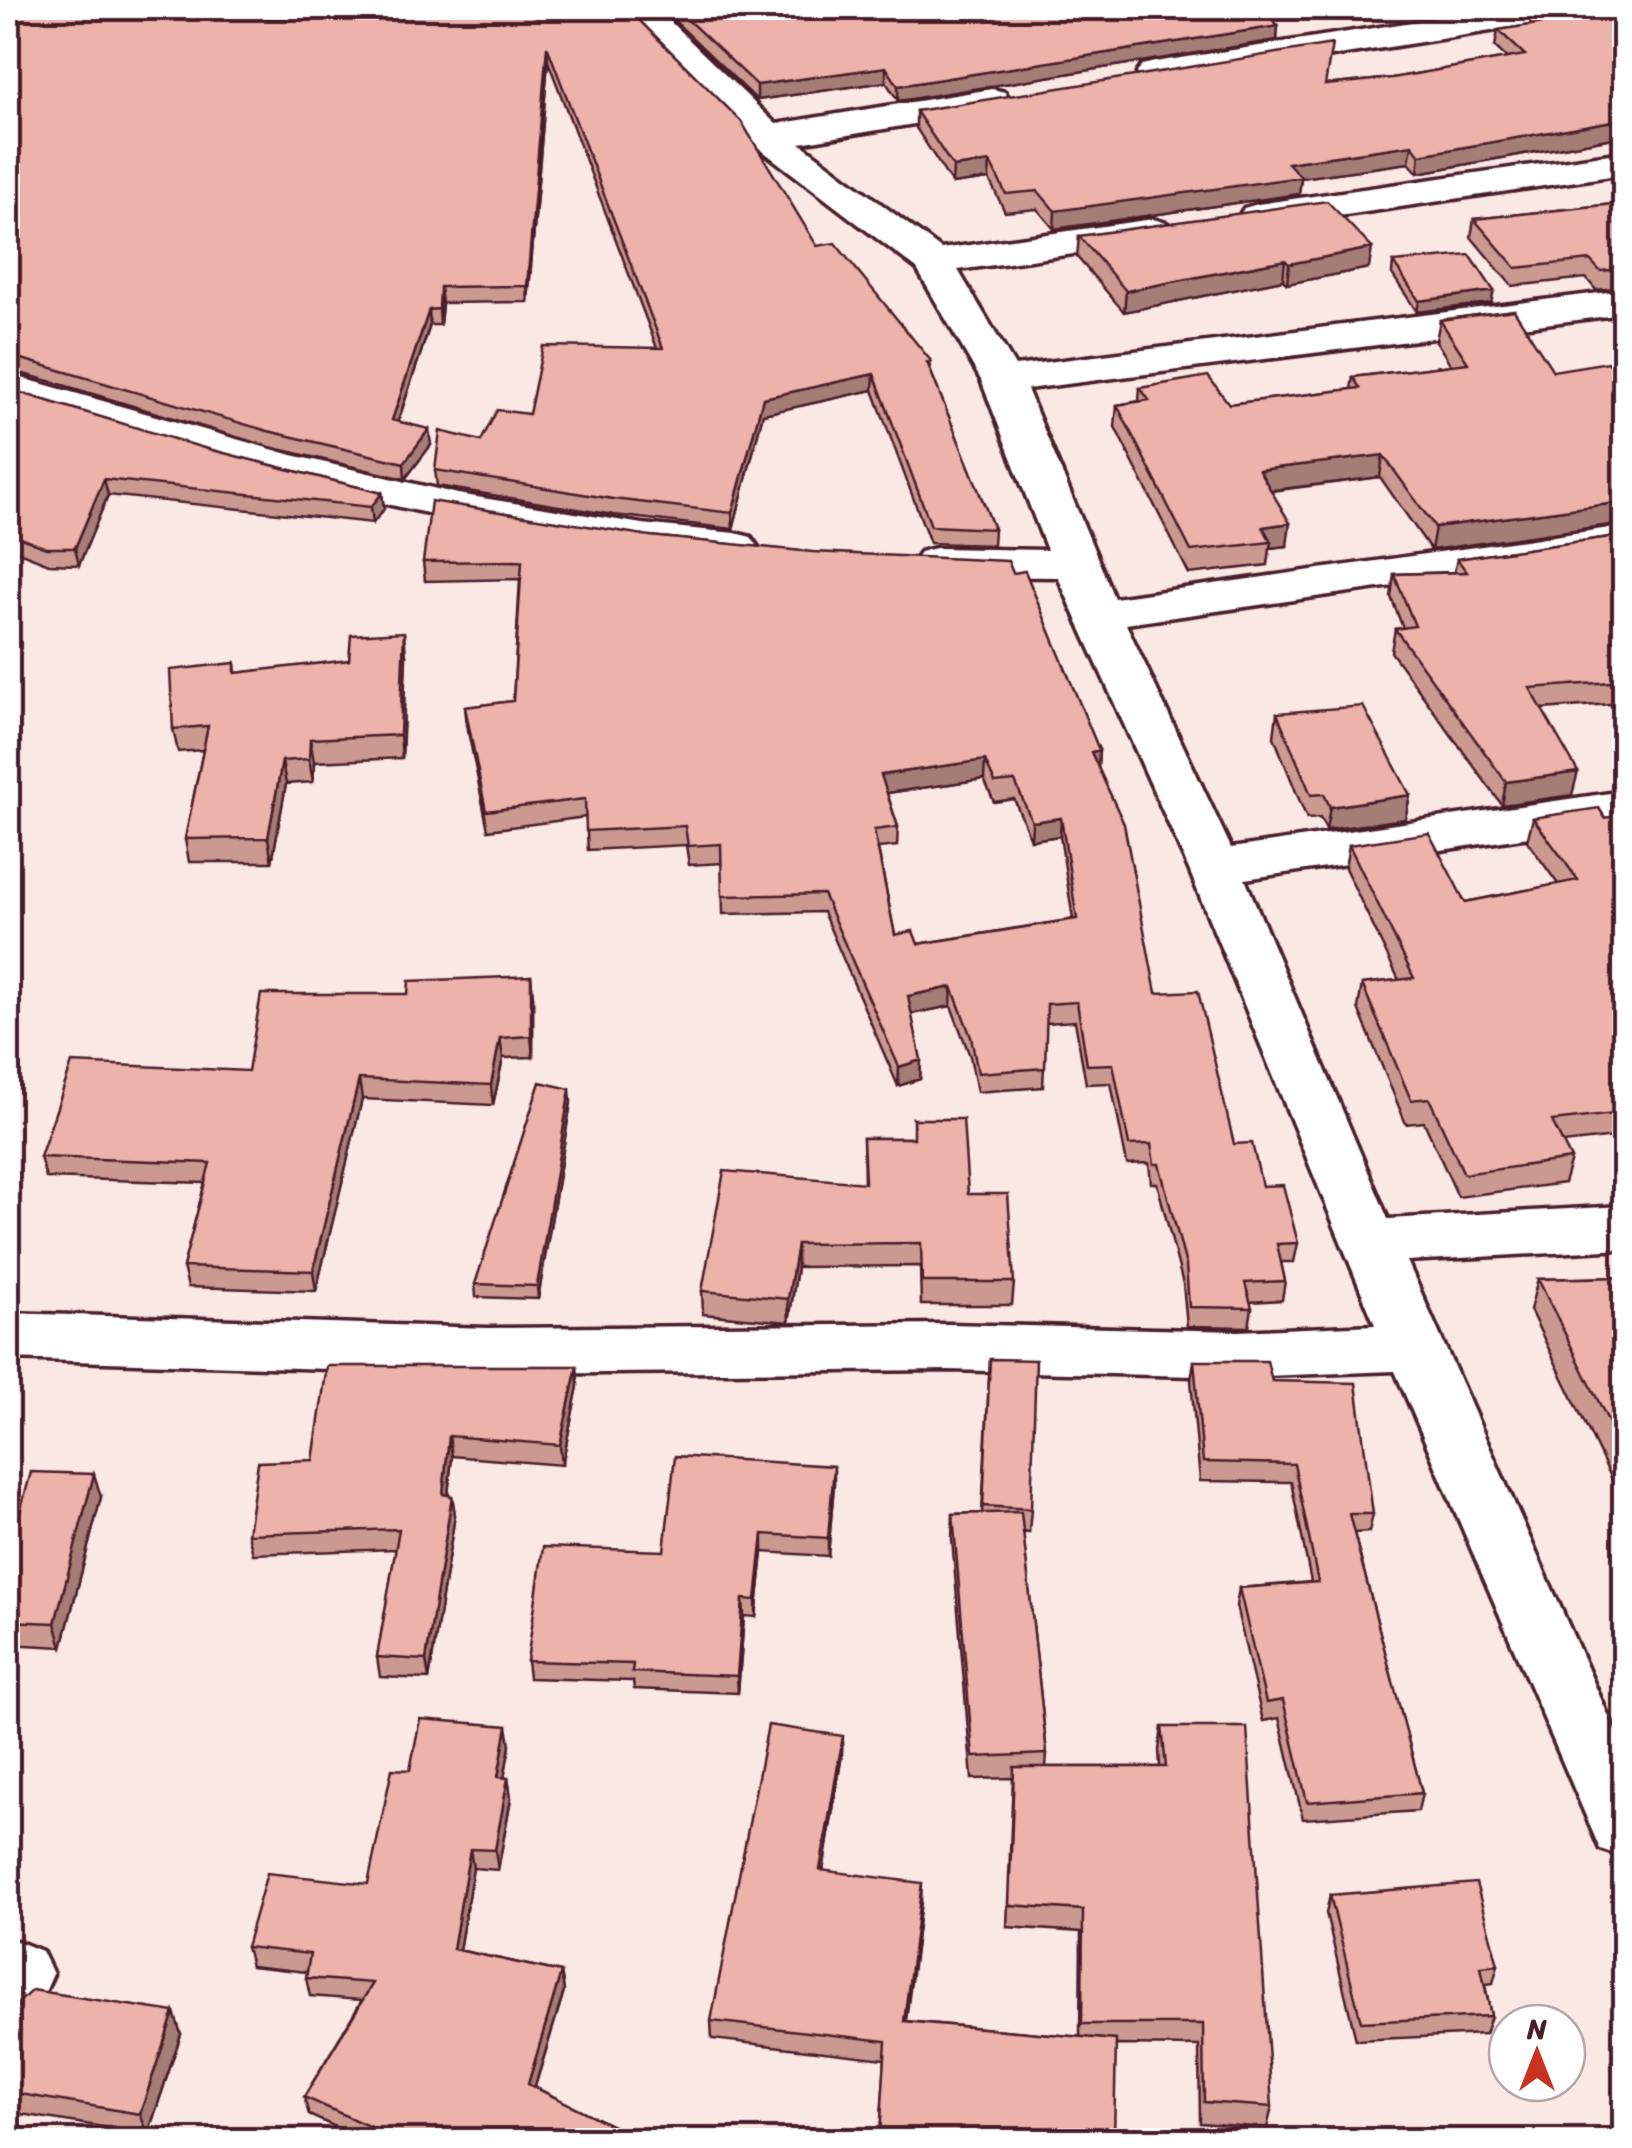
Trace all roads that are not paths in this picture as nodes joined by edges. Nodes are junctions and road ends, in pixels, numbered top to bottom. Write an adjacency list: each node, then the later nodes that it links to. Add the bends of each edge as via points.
1 (636, 8): 6 (street)
2 (1567, 8): 3 (street)
3 (1412, 18): 4 (street)
4 (1114, 80)
5 (1018, 96): 6 (street)
6 (768, 137): 10 (street)
7 (1624, 163): 8 (street)
8 (1229, 220)
9 (1190, 225): 10 (street)
10 (933, 262): 12 (street)
11 (1624, 302): 12 (street)
12 (1002, 380): 17 (street)
13 (8, 387): 15 (street, via 219,451 469,510)
14 (1624, 539): 18 (street)
15 (774, 550)
16 (888, 558): 17 (street)
17 (1075, 564): 18 (street)
18 (1100, 614): 20 (street)
19 (1624, 807): 20 (street)
20 (1214, 867): 22 (street)
21 (1624, 1226): 22 (street)
22 (1369, 1242): 24 (street)
23 (8, 1336): 24 (street, via 487,1351 948,1347 1238,1354)
24 (1414, 1347): 25 (street)
25 (1624, 1826)

